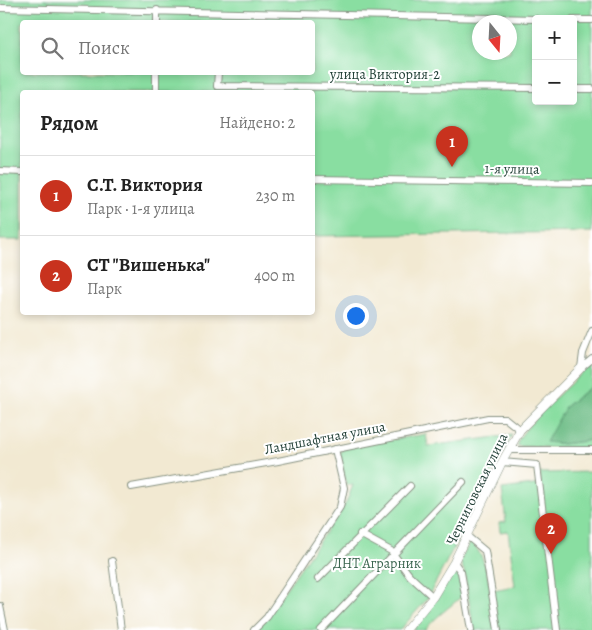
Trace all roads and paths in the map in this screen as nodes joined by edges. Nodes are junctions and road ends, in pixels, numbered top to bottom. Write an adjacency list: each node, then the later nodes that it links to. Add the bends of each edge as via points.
1 (0, 8): 2 (street)
2 (157, 10): 3 (street); 5 (street)
3 (218, 13): 4 (street); 6 (street)
4 (532, 19)
5 (157, 20)
6 (218, 20)
7 (577, 20): 8 (street)
8 (592, 20)
9 (156, 75): 14 (street)
10 (218, 75): 11 (street, улица Виктория-2, via 218,86)
11 (532, 88)
12 (577, 89): 13 (street)
13 (592, 89)
14 (156, 90)
15 (0, 171): 16 (street)
16 (20, 172)
17 (315, 179): 18 (street, 1-я улица)
18 (592, 183)
19 (592, 331): 21 (street, via 582,353)
20 (592, 359): 21 (street)
21 (581, 368): 22 (street, Черниговская улица)
22 (520, 430): 23 (street, Ландшафтная улица, via 505,418 488,418); 24 (street, Черниговская улица)
23 (336, 449): 29 (street, Ландшафтная улица); 40 (street, via 344,488 340,507 267,617)
24 (509, 450): 25 (street); 26 (street, Черниговская улица)
25 (592, 450)
26 (502, 462): 31 (street, Черниговская улица); 45 (street, via 536,465)
27 (463, 482): 32 (street)
28 (410, 486): 30 (street)
29 (131, 487)
30 (360, 534): 32 (street); 35 (street)
31 (468, 536): 34 (street, Черниговская улица); 44 (street, via 485,551)
32 (394, 555): 36 (street, via 410,576); 41 (street)
33 (112, 561): 39 (street)
34 (454, 562): 36 (street, Черниговская улица); 43 (street, via 462,572)
35 (318, 579)
36 (433, 597): 42 (street, Черниговская улица)
37 (0, 606): 38 (street)
38 (5, 630)
39 (121, 630)
40 (254, 630)
41 (321, 630)
42 (406, 630)
43 (471, 630)
44 (498, 630)
45 (558, 630)

